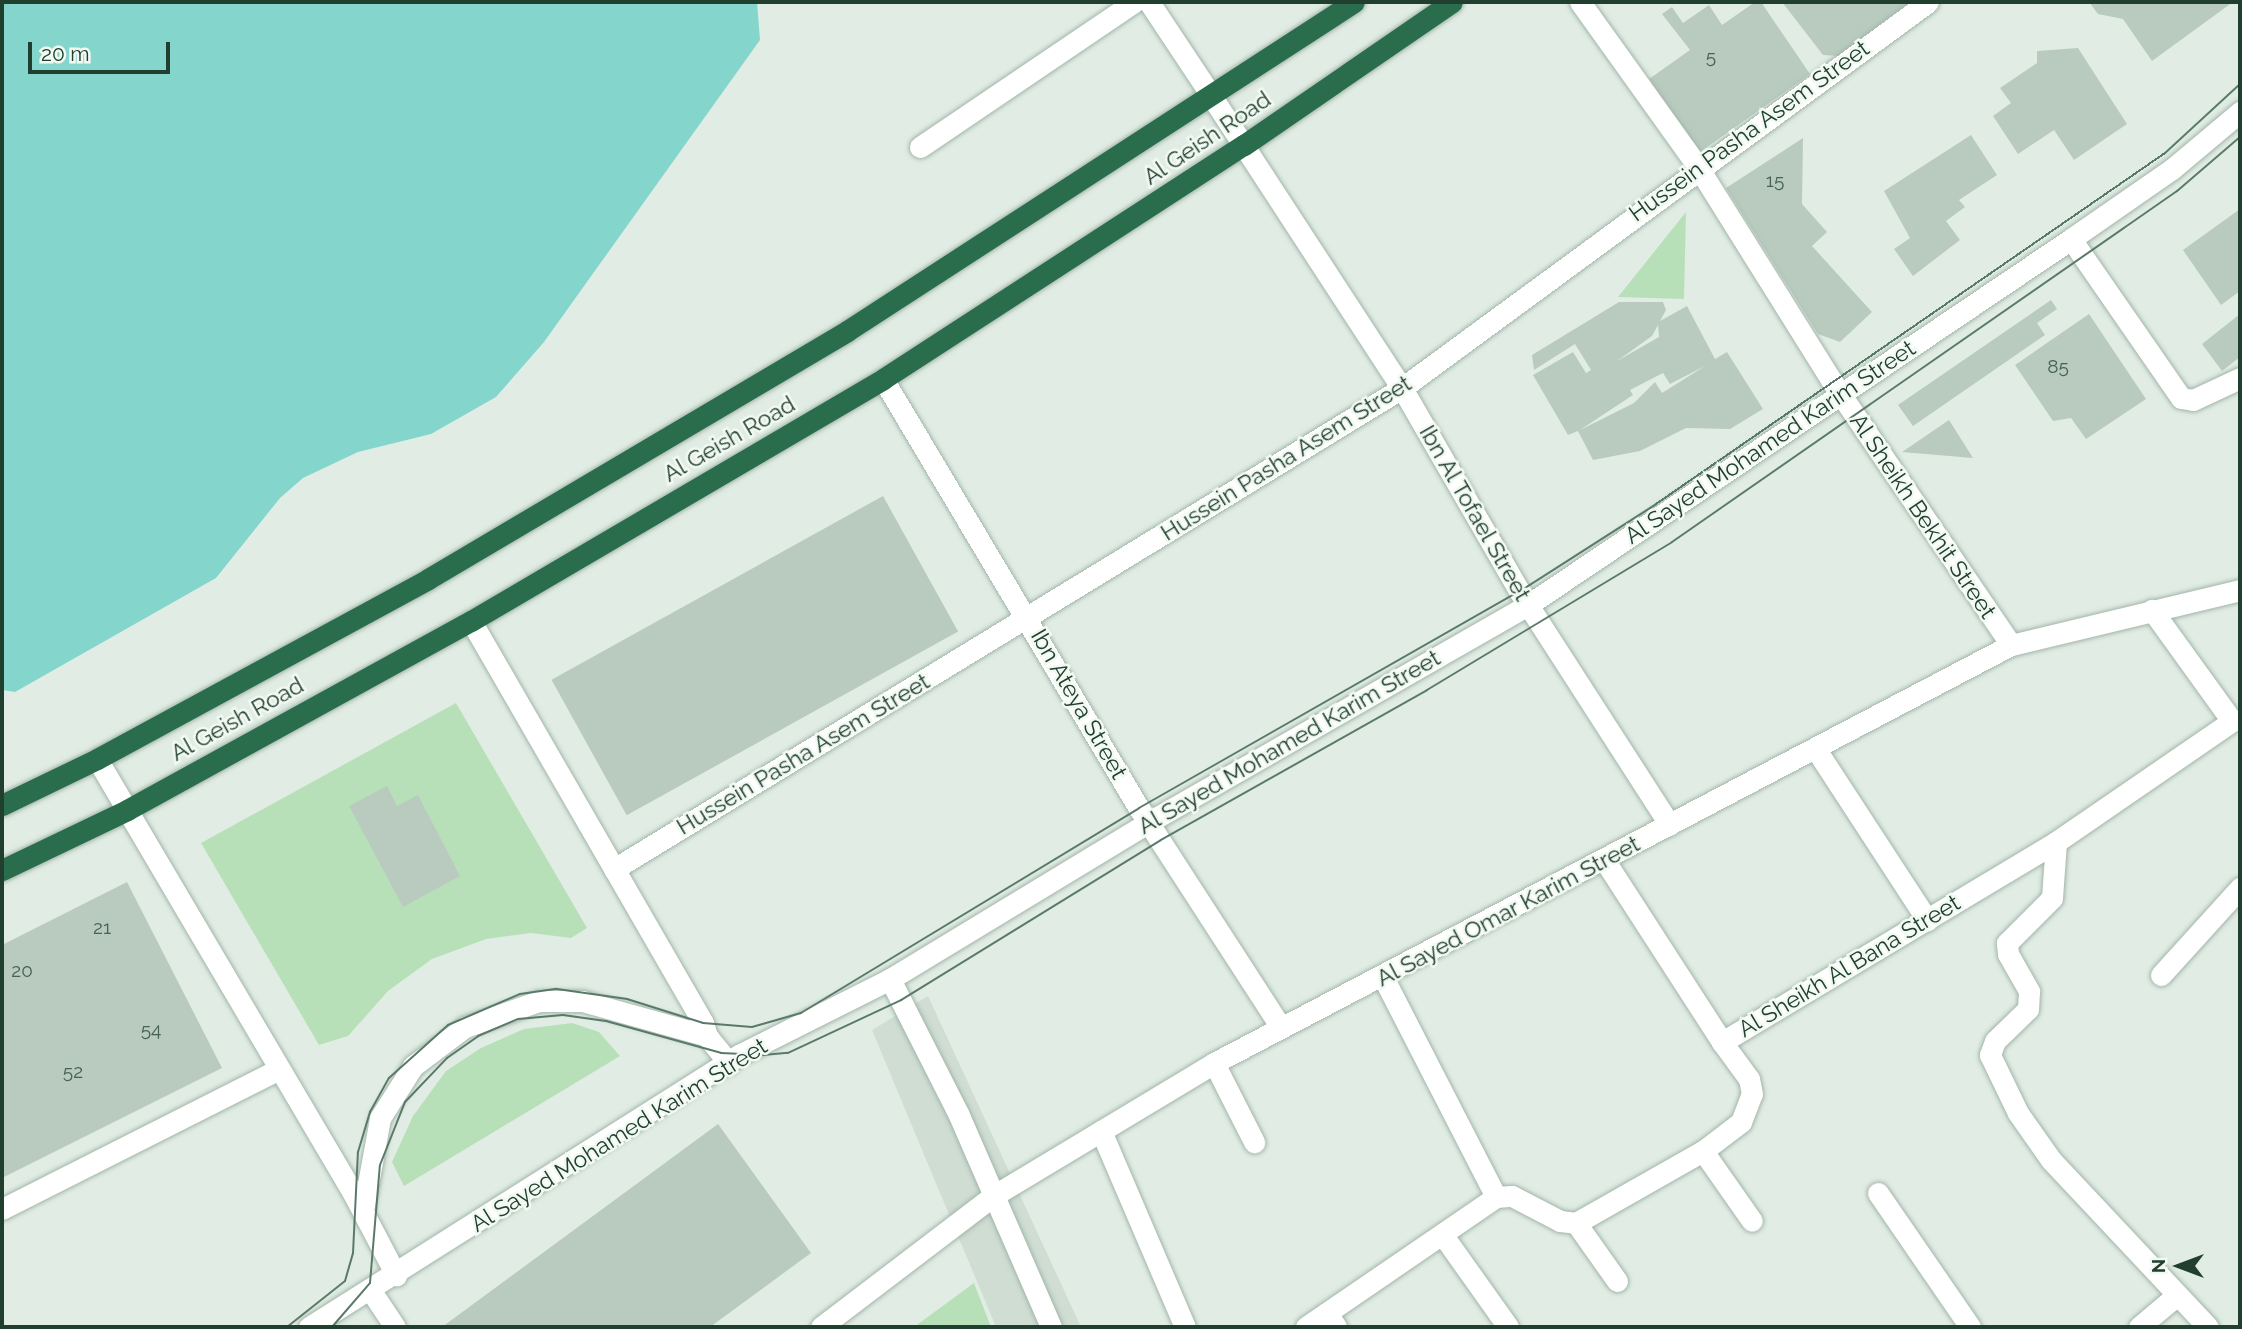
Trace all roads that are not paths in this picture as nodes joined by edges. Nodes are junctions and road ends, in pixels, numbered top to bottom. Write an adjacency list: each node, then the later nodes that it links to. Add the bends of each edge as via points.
1 (1134, 2): 10 (street)
2 (1149, 2): 7 (street, Ibn Al Tofael Street)
3 (1353, 2): 7 (highway, Al Geish Road)
4 (1452, 2): 9 (highway, Al Geish Road)
5 (1580, 2): 11 (street, Al Sheikh Bekhit Street)
6 (1928, 2): 11 (street, Hussein Pasha Asem Street)
7 (1212, 97): 9 (street, Ibn Al Tofael Street); 25 (highway, Al Geish Road, via 847,331 428,579)
8 (2240, 112): 12 (street, Al Sayed Mohamed Karim Street, via 2172,169)
9 (1244, 145): 14 (highway, Al Geish Road); 15 (street, Ibn Al Tofael Street)
10 (920, 147)
11 (1698, 167): 15 (street, Hussein Pasha Asem Street); 16 (street, Al Sheikh Bekhit Street)
12 (2071, 239): 13 (street, via 2181,398 2193,400); 16 (street, Al Sayed Mohamed Karim Street)
13 (2240, 378)
14 (883, 379): 20 (street, Ibn Ateya Street); 21 (highway, Al Geish Road)
15 (1402, 388): 18 (street, Ibn Al Tofael Street); 20 (street, Hussein Pasha Asem Street)
16 (1839, 393): 18 (street, Al Sayed Mohamed Karim Street); 22 (street, Al Sheikh Bekhit Street)
17 (2240, 590): 19 (street, Al Sayed Omar Karim Street)
18 (1528, 606): 28 (street, Al Sayed Mohamed Karim Street); 29 (street, Ibn Al Tofael Street)
19 (2152, 610): 22 (street, Al Sayed Omar Karim Street); 23 (street)
20 (1028, 617): 28 (street, Ibn Ateya Street); 32 (street, Hussein Pasha Asem Street)
21 (471, 621): 27 (highway, Al Geish Road); 32 (street)
22 (2011, 646): 24 (street, Al Sayed Omar Karim Street)
23 (2236, 726): 30 (street, Al Sheikh Al Bana Street)
24 (1817, 751): 29 (street, Al Sayed Omar Karim Street); 35 (street)
25 (97, 760): 26 (highway, Al Geish Road); 27 (street)
26 (2, 805)
27 (127, 810): 33 (highway, Al Geish Road); 44 (street)
28 (1149, 822): 38 (street, Al Sayed Mohamed Karim Street); 39 (street, Ibn Ateya Street)
29 (1670, 825): 31 (street, Al Sayed Omar Karim Street)
30 (2056, 842): 35 (street, Al Sheikh Al Bana Street); 59 (street, via 2052,898 2007,943 2008,954 2029,991 2028,1009 1995,1041 1990,1055 2018,1113 2051,1160)
31 (1605, 860): 37 (street, Al Sayed Omar Karim Street); 41 (street)
32 (614, 869): 40 (street, via 704,1023)
33 (2, 870)
34 (2240, 888): 36 (street)
35 (1927, 920): 41 (street, Al Sheikh Al Bana Street)
36 (2161, 975)
37 (1383, 977): 39 (street, Al Sayed Omar Karim Street); 50 (street)
38 (890, 979): 42 (street, Al Sayed Mohamed Karim Street); 49 (street, via 958,1113)
39 (1280, 1026): 43 (street, Al Sayed Omar Karim Street)
40 (707, 1036): 42 (street); 52 (street, Al Sayed Mohamed Karim Street, via 582,1001 539,1001 465,1027 413,1066 380,1118)
41 (1723, 1042): 47 (street, Al Sheikh Al Bana Street, via 1749,1079 1752,1094 1741,1122)
42 (729, 1063): 56 (street, Al Sayed Mohamed Karim Street)
43 (1214, 1063): 45 (street, Al Sayed Omar Karim Street); 46 (street)
44 (277, 1069): 51 (street); 52 (street)
45 (1101, 1130): 49 (street, Al Sayed Omar Karim Street); 65 (street)
46 (1254, 1142)
47 (1703, 1151): 53 (street); 54 (street, Al Sheikh Al Bana Street)
48 (1878, 1193): 68 (street)
49 (993, 1196): 63 (street, Al Sayed Omar Karim Street); 64 (street)
50 (1496, 1197): 54 (street, via 1512,1196 1560,1222); 55 (street)
51 (2, 1209)
52 (363, 1211): 56 (street)
53 (1752, 1221)
54 (1576, 1223): 57 (street)
55 (1442, 1234): 60 (street); 67 (street)
56 (396, 1275): 58 (street, Al Sayed Mohamed Karim Street)
57 (1618, 1281)
58 (371, 1291): 61 (street, Al Sayed Mohamed Karim Street); 62 (street)
59 (2176, 1296): 69 (street); 70 (street)
60 (1331, 1320): 66 (street)
61 (309, 1327)
62 (395, 1327)
63 (821, 1327)
64 (1051, 1327)
65 (1185, 1327)
66 (1306, 1327)
67 (1508, 1327)
68 (1970, 1327)
69 (2139, 1327)
70 (2208, 1327)

